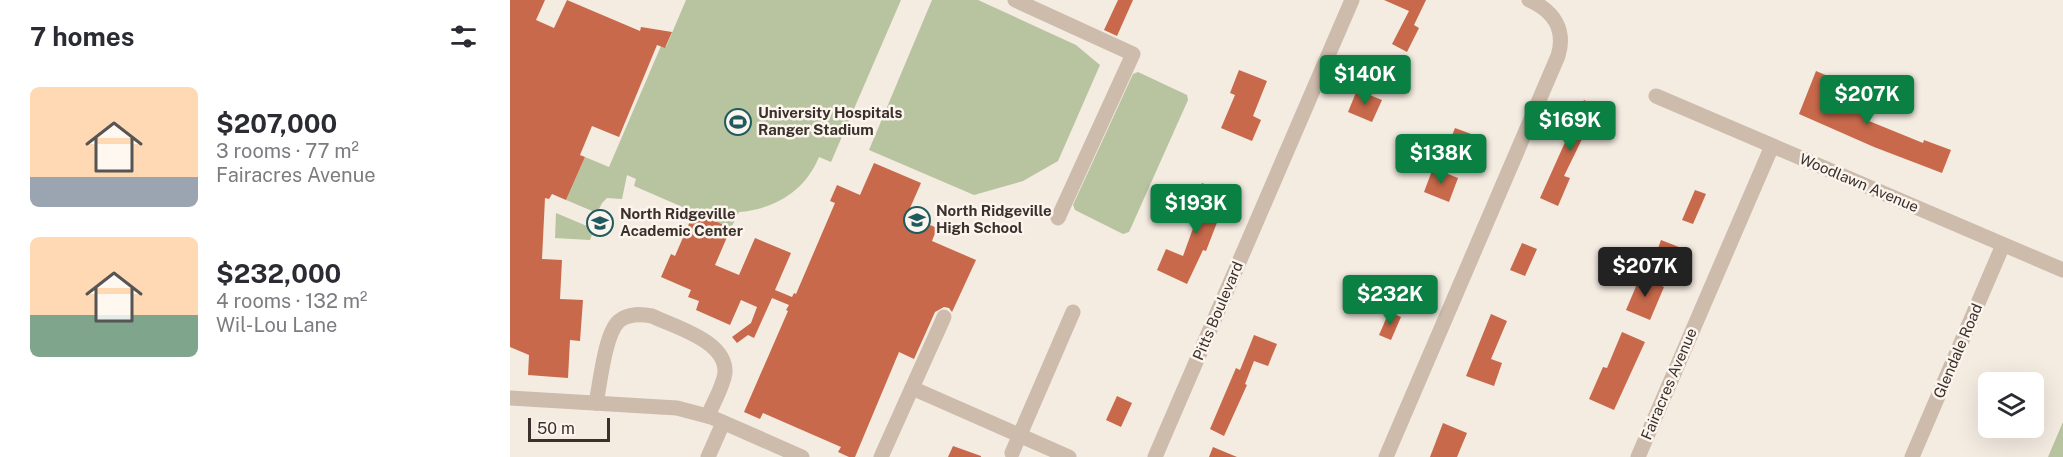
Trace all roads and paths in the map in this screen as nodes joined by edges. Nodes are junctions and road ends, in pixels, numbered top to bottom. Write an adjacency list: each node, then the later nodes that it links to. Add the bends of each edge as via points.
1 (1015, 0): 6 (street, via 1133,54)
2 (1352, 0): 22 (street, Pitts Boulevard)
3 (1529, 0): 23 (street, via 1546,9 1558,25 1558,56)
4 (1656, 96): 5 (street, Woodlawn Avenue)
5 (1772, 146): 7 (street, Woodlawn Avenue); 24 (street, Fairacres Avenue)
6 (1058, 218)
7 (2003, 245): 8 (street, Woodlawn Avenue); 25 (street, Glendale Road)
8 (2063, 270)
9 (1072, 312): 16 (street)
10 (944, 317): 11 (street)
11 (912, 388): 16 (street); 20 (street)
12 (510, 398): 13 (street)
13 (596, 403): 14 (street, via 670,407); 14 (street, via 613,329 625,318 645,315 707,342 720,354 725,374)
14 (708, 416): 15 (street)
15 (723, 423): 18 (street); 19 (street)
16 (1019, 435): 17 (street); 21 (street)
17 (1012, 453)
18 (708, 457)
19 (802, 457)
20 (881, 457)
21 (1069, 457)
22 (1155, 457)
23 (1386, 457)
24 (1638, 457)
25 (1912, 457)

